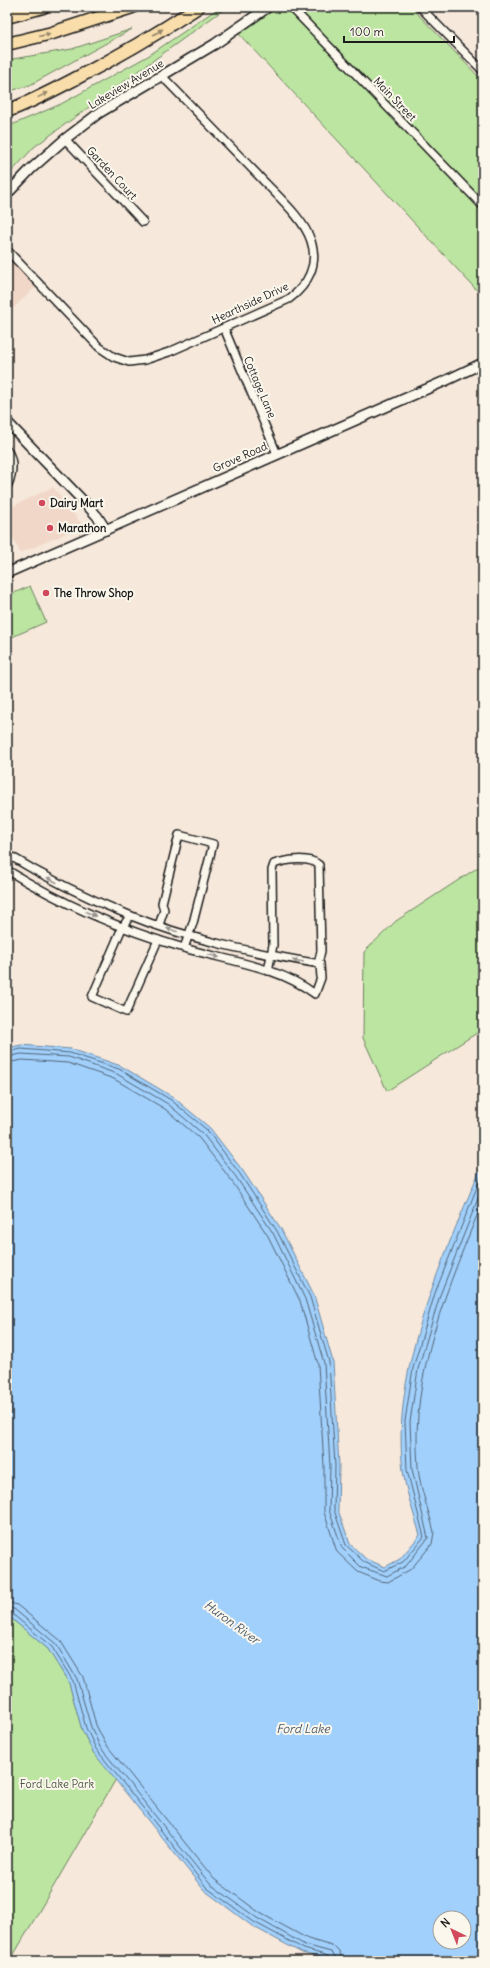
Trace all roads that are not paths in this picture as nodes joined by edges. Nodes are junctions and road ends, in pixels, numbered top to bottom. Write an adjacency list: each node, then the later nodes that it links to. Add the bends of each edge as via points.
1 (43, 7): 7 (highway)
2 (132, 7): 8 (highway, one-way to 2, via 58,31)
3 (198, 7): 11 (highway, one-way to 3, via 100,66)
4 (268, 7): 10 (main road, Lakeview Avenue, via 215,44)
5 (291, 7): 14 (street, Main Street)
6 (420, 7): 9 (street)
7 (7, 17)
8 (7, 44)
9 (483, 71)
10 (162, 76): 12 (main road, Lakeview Avenue, via 99,113); 17 (street, Hearthside Drive, via 283,202 306,229 312,241 313,264 301,290 289,299)
11 (7, 111)
12 (65, 139): 13 (main road, Lakeview Avenue); 15 (street, Garden Court)
13 (7, 194)
14 (483, 206)
15 (143, 222)
16 (7, 250): 17 (street, Hearthside Drive, via 99,347 114,357 129,362 145,360)
17 (224, 328): 21 (street, Cottage Lane)
18 (483, 363): 21 (main road, Grove Road)
19 (7, 422): 23 (main road, via 85,503)
20 (7, 450): 22 (street, via 13,469)
21 (277, 454): 23 (main road, Grove Road)
22 (7, 487)
23 (106, 530): 24 (main road, Grove Road)
24 (7, 573)
25 (7, 854): 26 (street)
26 (29, 867): 28 (street); 29 (street, one-way to 26, via 66,888)
27 (7, 870): 28 (street)
28 (22, 879): 31 (street, one-way to 31)
29 (130, 916): 30 (street); 31 (street)
30 (159, 925): 32 (street, one-way to 30); 32 (street, via 164,910 162,903 180,835 213,844)
31 (122, 928): 33 (street); 33 (street, via 92,997 126,1012)
32 (190, 936): 34 (street); 35 (street)
33 (158, 940): 34 (street)
34 (184, 948): 37 (street, one-way to 37)
35 (271, 956): 36 (street, one-way to 35); 36 (street, via 274,864 282,861 312,861 319,865 320,870 321,952); 37 (street)
36 (318, 964): 37 (street, via 321,978 315,994 300,983)
37 (268, 971)

